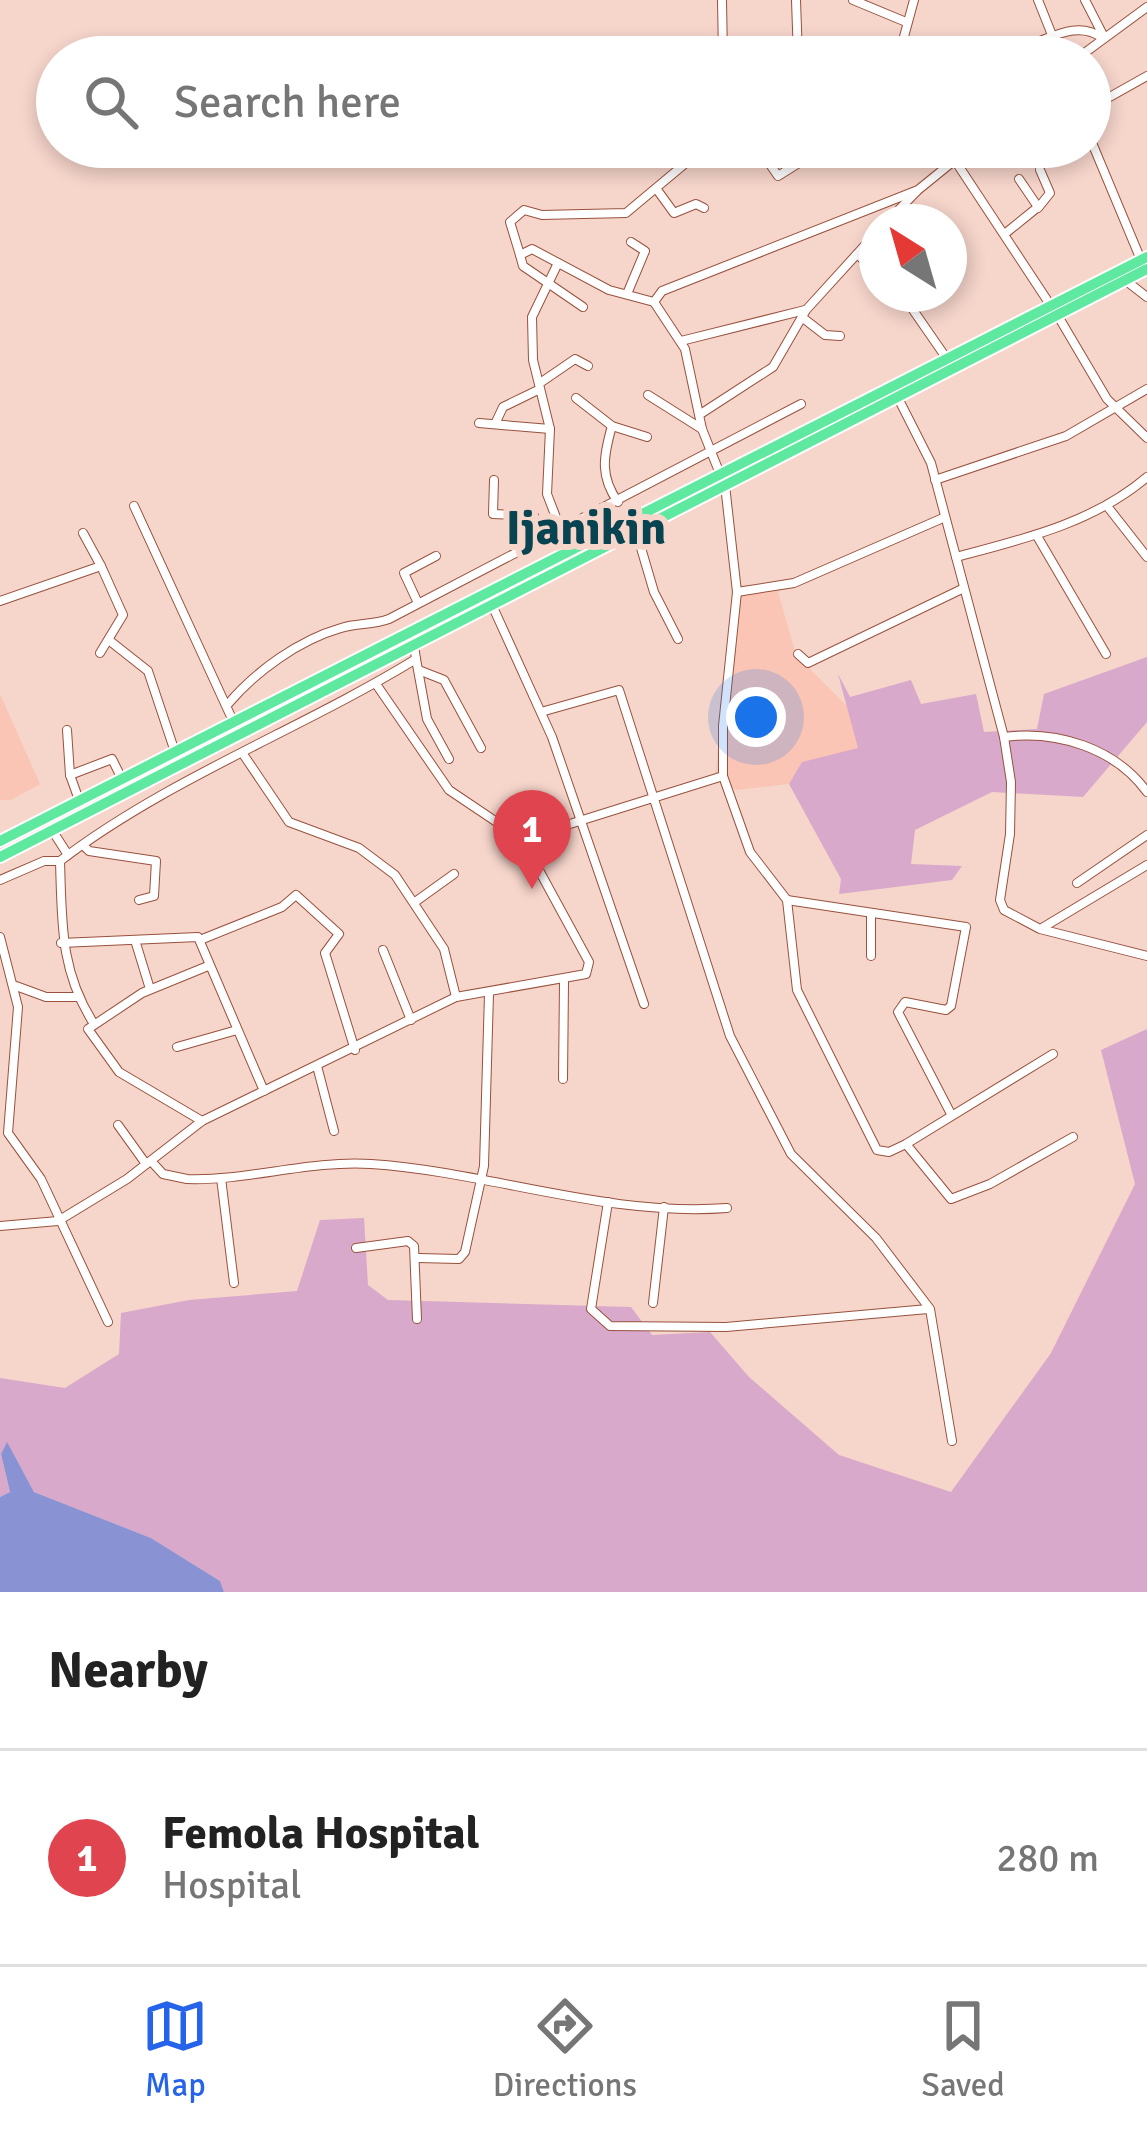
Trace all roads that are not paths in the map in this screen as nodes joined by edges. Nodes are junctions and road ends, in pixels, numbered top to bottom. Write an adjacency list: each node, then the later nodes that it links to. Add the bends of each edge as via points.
1 (722, 0): 10 (street)
2 (796, 0): 11 (street)
3 (853, 0): 8 (street)
4 (914, 0): 8 (street)
5 (1038, 0): 9 (street)
6 (1085, 0): 14 (street)
7 (1147, 7): 14 (street)
8 (906, 22): 12 (street)
9 (1052, 35): 13 (street); 14 (street)
10 (723, 36)
11 (797, 36)
12 (903, 36)
13 (1048, 36)
14 (1102, 36)
15 (1147, 76): 16 (street)
16 (1111, 96)
17 (683, 168): 24 (street)
18 (948, 168): 23 (street)
19 (960, 168): 28 (street)
20 (1103, 168): 33 (street)
21 (1040, 170): 27 (street, via 1051,193)
22 (1019, 179): 27 (street)
23 (918, 190): 25 (street); 38 (street, via 668,286)
24 (658, 191): 26 (street, via 674,213); 31 (street, via 605,217 524,210 510,222)
25 (904, 204)
26 (704, 208)
27 (1037, 208): 28 (street)
28 (1007, 232): 40 (street)
29 (632, 242): 36 (street, via 645,251)
30 (857, 254): 42 (street)
31 (520, 255): 32 (street, via 532,249); 35 (street)
32 (558, 262): 35 (street); 36 (street)
33 (1145, 262): 34 (highway); 40 (highway)
34 (1125, 280): 37 (street); 40 (highway)
35 (544, 283): 39 (street); 47 (street, via 532,317)
36 (627, 294): 38 (street)
37 (1147, 297)
38 (654, 302): 44 (street)
39 (583, 307)
40 (1054, 310): 45 (highway); 50 (highway); 53 (street)
41 (914, 312): 45 (street)
42 (804, 314): 43 (street, via 825,335); 44 (street); 54 (street, via 773,368)
43 (840, 336)
44 (681, 341): 54 (street)
45 (947, 359): 65 (highway)
46 (588, 367): 47 (street, via 575,358)
47 (538, 387): 55 (street, via 503,407); 58 (street)
48 (1147, 389): 53 (street)
49 (649, 395): 59 (street)
50 (897, 396): 65 (highway); 66 (street)
51 (576, 398): 57 (street)
52 (802, 404): 62 (street)
53 (1114, 408): 61 (street); 66 (street, via 1066,436)
54 (702, 412): 59 (street)
55 (496, 422): 56 (street); 58 (street)
56 (479, 423)
57 (612, 426): 60 (street); 67 (street, via 604,482)
58 (550, 429): 71 (street, via 547,494)
59 (702, 429): 62 (street)
60 (647, 436)
61 (1147, 438)
62 (713, 453): 65 (street); 67 (street)
63 (1147, 477): 69 (street)
64 (494, 479): 74 (street, via 494,514 533,516)
65 (723, 480): 72 (highway); 76 (highway); 82 (street)
66 (935, 480): 70 (street)
67 (618, 502): 71 (street)
68 (134, 506): 96 (street)
69 (1107, 506): 75 (street); 79 (street)
70 (944, 518): 78 (street); 82 (street, via 794,583)
71 (560, 528): 74 (street); 76 (street)
72 (636, 531): 85 (highway); 88 (street)
73 (83, 533): 80 (street)
74 (543, 535): 83 (street)
75 (1037, 536): 78 (street); 93 (street)
76 (569, 551): 87 (highway)
77 (436, 556): 83 (street, via 404,573)
78 (956, 557): 81 (street)
79 (1147, 557)
80 (100, 566): 84 (street); 89 (street, via 123,615)
81 (962, 589): 92 (street, via 808,663); 100 (street)
82 (737, 592): 106 (street)
83 (417, 601): 86 (street)
84 (0, 602)
85 (492, 605): 90 (highway); 97 (street)
86 (389, 619): 87 (street); 96 (street, via 315,640 254,676)
87 (398, 639): 98 (highway)
88 (678, 639)
89 (110, 641): 91 (street); 102 (street, via 148,670)
90 (415, 652): 94 (street); 95 (street); 112 (highway)
91 (100, 653)
92 (798, 654)
93 (1106, 654)
94 (421, 670): 101 (street, via 444,680); 104 (street, via 427,719)
95 (376, 684): 103 (street); 114 (street, via 462,803)
96 (228, 704): 98 (street)
97 (541, 712): 110 (street, via 617,688); 111 (street)
98 (233, 721): 102 (highway)
99 (67, 730): 105 (street)
100 (1004, 736): 108 (street, via 1047,734 1101,754 1127,767); 127 (street, via 1010,834 1000,900 1015,920)
101 (481, 748)
102 (175, 752): 107 (highway)
103 (243, 753): 116 (street); 125 (street, via 289,822 359,848)
104 (449, 759)
105 (70, 775): 107 (street, via 112,759); 109 (street)
106 (723, 776): 110 (street); 124 (street, via 751,852)
107 (122, 779): 109 (highway)
108 (1147, 792)
109 (79, 800): 115 (highway)
110 (654, 801): 111 (street); 172 (street, via 716,1002 755,1088 791,1154 876,1238)
111 (580, 818): 114 (street); 142 (street)
112 (52, 830): 117 (highway); 118 (street)
113 (1147, 835): 122 (street)
114 (522, 839): 136 (street, via 589,962 586,974)
115 (0, 842)
116 (83, 844): 118 (street); 123 (street, via 156,861 154,896)
117 (0, 858): 121 (street)
118 (64, 858): 121 (street); 131 (street)
119 (1147, 865): 127 (street)
120 (454, 874): 125 (street)
121 (4, 878)
122 (1077, 883)
123 (139, 900)
124 (787, 900): 126 (street); 159 (street, via 797,990 816,1031 877,1150)
125 (415, 902): 141 (street, via 444,949)
126 (872, 913): 133 (street); 154 (street, via 966,927 951,1006 905,1002 898,1012)
127 (1040, 929): 134 (street)
128 (0, 937): 137 (street)
129 (135, 940): 130 (street); 131 (street); 138 (street)
130 (200, 940): 135 (street); 149 (street, via 296,896 339,934 325,953)
131 (61, 943): 140 (street)
132 (383, 950): 143 (street)
133 (871, 956)
134 (1147, 956)
135 (208, 966): 138 (street); 145 (street)
136 (565, 982): 139 (street); 152 (street)
137 (14, 986): 140 (street); 146 (street)
138 (150, 989): 144 (street)
139 (489, 994): 141 (street); 162 (street)
140 (77, 997): 144 (street)
141 (456, 997): 143 (street)
142 (644, 1004)
143 (411, 1020): 149 (street)
144 (94, 1024): 155 (street, via 90,1038 119,1072)
145 (237, 1030): 147 (street); 153 (street)
146 (16, 1046): 148 (street); 166 (street, via 8,1133)
147 (177, 1046)
148 (0, 1048)
149 (355, 1050): 151 (street)
150 (1054, 1054): 154 (street)
151 (316, 1066): 153 (street); 157 (street)
152 (563, 1078)
153 (264, 1091): 155 (street)
154 (950, 1114): 159 (street)
155 (202, 1121): 160 (street)
156 (118, 1125): 160 (street)
157 (334, 1131)
158 (1073, 1137): 159 (street, via 951,1199)
159 (906, 1144)
160 (148, 1162): 161 (street, via 173,1178); 166 (street)
161 (220, 1178): 162 (street, via 356,1164); 170 (street)
162 (482, 1178): 163 (street); 169 (street, via 463,1257)
163 (608, 1202): 164 (street); 172 (street, via 591,1309 610,1326 739,1326)
164 (664, 1207): 165 (street); 171 (street)
165 (727, 1208)
166 (58, 1221): 167 (street); 174 (street)
167 (0, 1226)
168 (356, 1248): 169 (street, via 408,1241)
169 (418, 1258): 173 (street)
170 (234, 1283)
171 (653, 1303)
172 (930, 1309): 175 (street)
173 (417, 1319)
174 (108, 1322)
175 (952, 1441)

